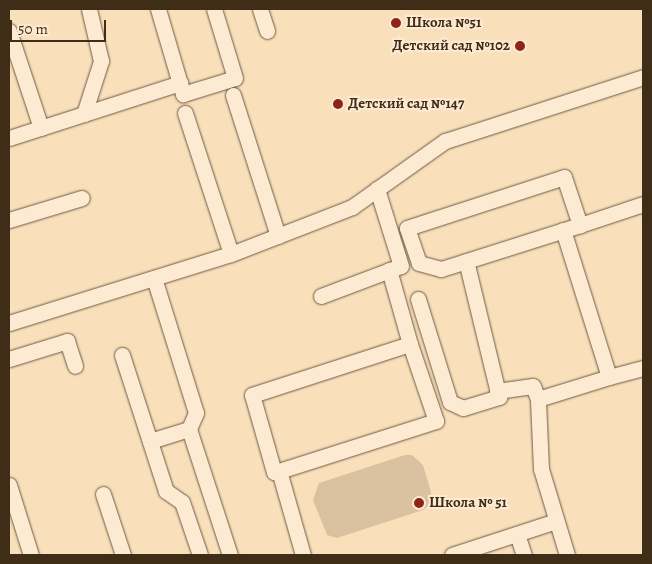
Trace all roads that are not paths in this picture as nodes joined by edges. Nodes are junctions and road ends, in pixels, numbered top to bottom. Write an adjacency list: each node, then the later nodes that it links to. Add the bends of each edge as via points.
1 (89, 9): 11 (street, via 102,61)
2 (158, 9): 8 (street)
3 (214, 9): 8 (street, via 235,78 183,94)
4 (260, 9): 6 (street)
5 (9, 31): 12 (street)
6 (267, 31)
7 (643, 77): 14 (street, via 445,141)
8 (180, 83): 11 (street)
9 (233, 96): 20 (street)
10 (185, 113): 21 (street)
11 (84, 114): 12 (street)
12 (41, 128): 13 (street)
13 (9, 138)
14 (377, 189): 20 (street, via 352,207); 23 (street, via 401,266)
15 (82, 198): 17 (street)
16 (643, 204): 18 (street)
17 (9, 220)
18 (580, 224): 19 (street); 22 (street, via 564,177 407,228 418,263 440,269)
19 (563, 230): 22 (street); 33 (street)
20 (278, 236): 21 (street)
21 (231, 254): 24 (street)
22 (466, 261): 34 (street)
23 (389, 270): 25 (street); 28 (street)
24 (154, 278): 27 (street); 36 (street, via 196,413)
25 (321, 296)
26 (418, 299): 34 (street, via 450,402 463,408 499,397)
27 (9, 323)
28 (410, 344): 38 (street, via 436,421); 38 (street, via 252,395 274,472)
29 (122, 355): 37 (street)
30 (9, 359): 31 (street, via 67,341)
31 (75, 366)
32 (643, 368): 33 (street)
33 (609, 376): 35 (street)
34 (497, 391): 35 (street, via 533,386)
35 (538, 400): 41 (street, via 541,469)
36 (189, 429): 37 (street); 47 (street)
37 (150, 441): 46 (street, via 166,492 182,502)
38 (278, 471): 48 (street)
39 (9, 485): 42 (street)
40 (103, 494): 45 (street)
41 (556, 521): 43 (street); 51 (street)
42 (15, 524): 44 (street)
43 (517, 534): 49 (street); 50 (street)
44 (31, 555)
45 (123, 555)
46 (200, 555)
47 (230, 555)
48 (303, 555)
49 (452, 555)
50 (524, 555)
51 (567, 555)

